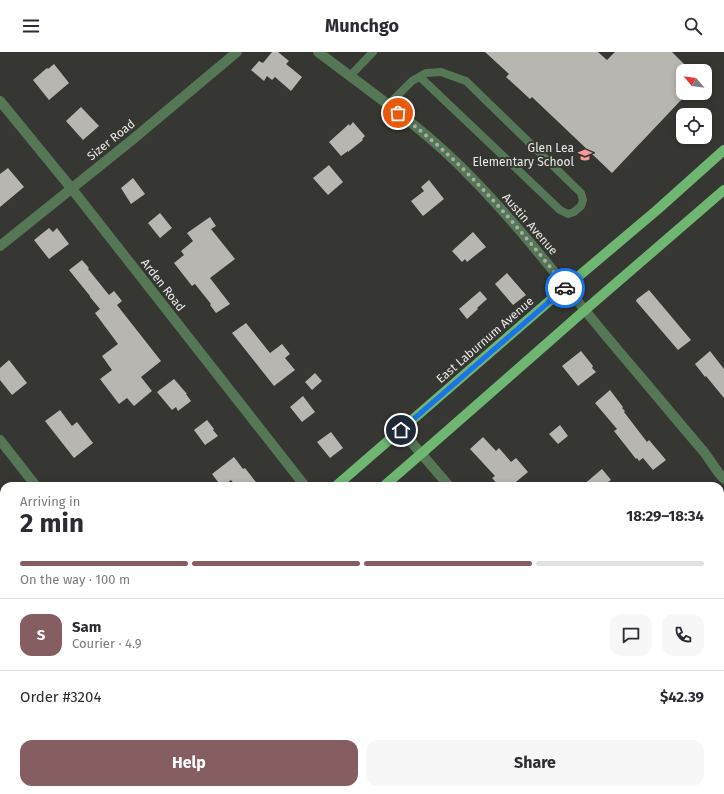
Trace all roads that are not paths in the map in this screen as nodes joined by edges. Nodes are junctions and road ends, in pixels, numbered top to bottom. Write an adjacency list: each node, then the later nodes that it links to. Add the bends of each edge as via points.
1 (237, 52): 9 (street, Sizer Road)
2 (318, 52): 4 (street, Austin Avenue)
3 (373, 52): 4 (lane)
4 (350, 76): 7 (street, Austin Avenue)
5 (420, 77): 5 (lane, via 560,210 568,214 581,206 581,193 466,81 440,72 426,73); 7 (lane, via 412,81)
6 (0, 101): 9 (street, Arden Road)
7 (388, 105): 12 (street, Austin Avenue, via 443,150 472,178 510,219)
8 (724, 150): 12 (main road, East Laburnum Avenue)
9 (72, 189): 11 (street, Sizer Road); 19 (street, Arden Road)
10 (724, 190): 13 (main road)
11 (0, 246)
12 (566, 287): 13 (street, Austin Avenue); 14 (main road, East Laburnum Avenue)
13 (585, 310): 16 (main road); 17 (street, Austin Avenue)
14 (401, 430): 16 (street); 20 (main road, East Laburnum Avenue)
15 (0, 440): 18 (street)
16 (422, 453): 21 (main road); 22 (street)
17 (724, 479)
18 (33, 482)
19 (302, 482)
20 (341, 482)
21 (389, 482)
22 (446, 482)

